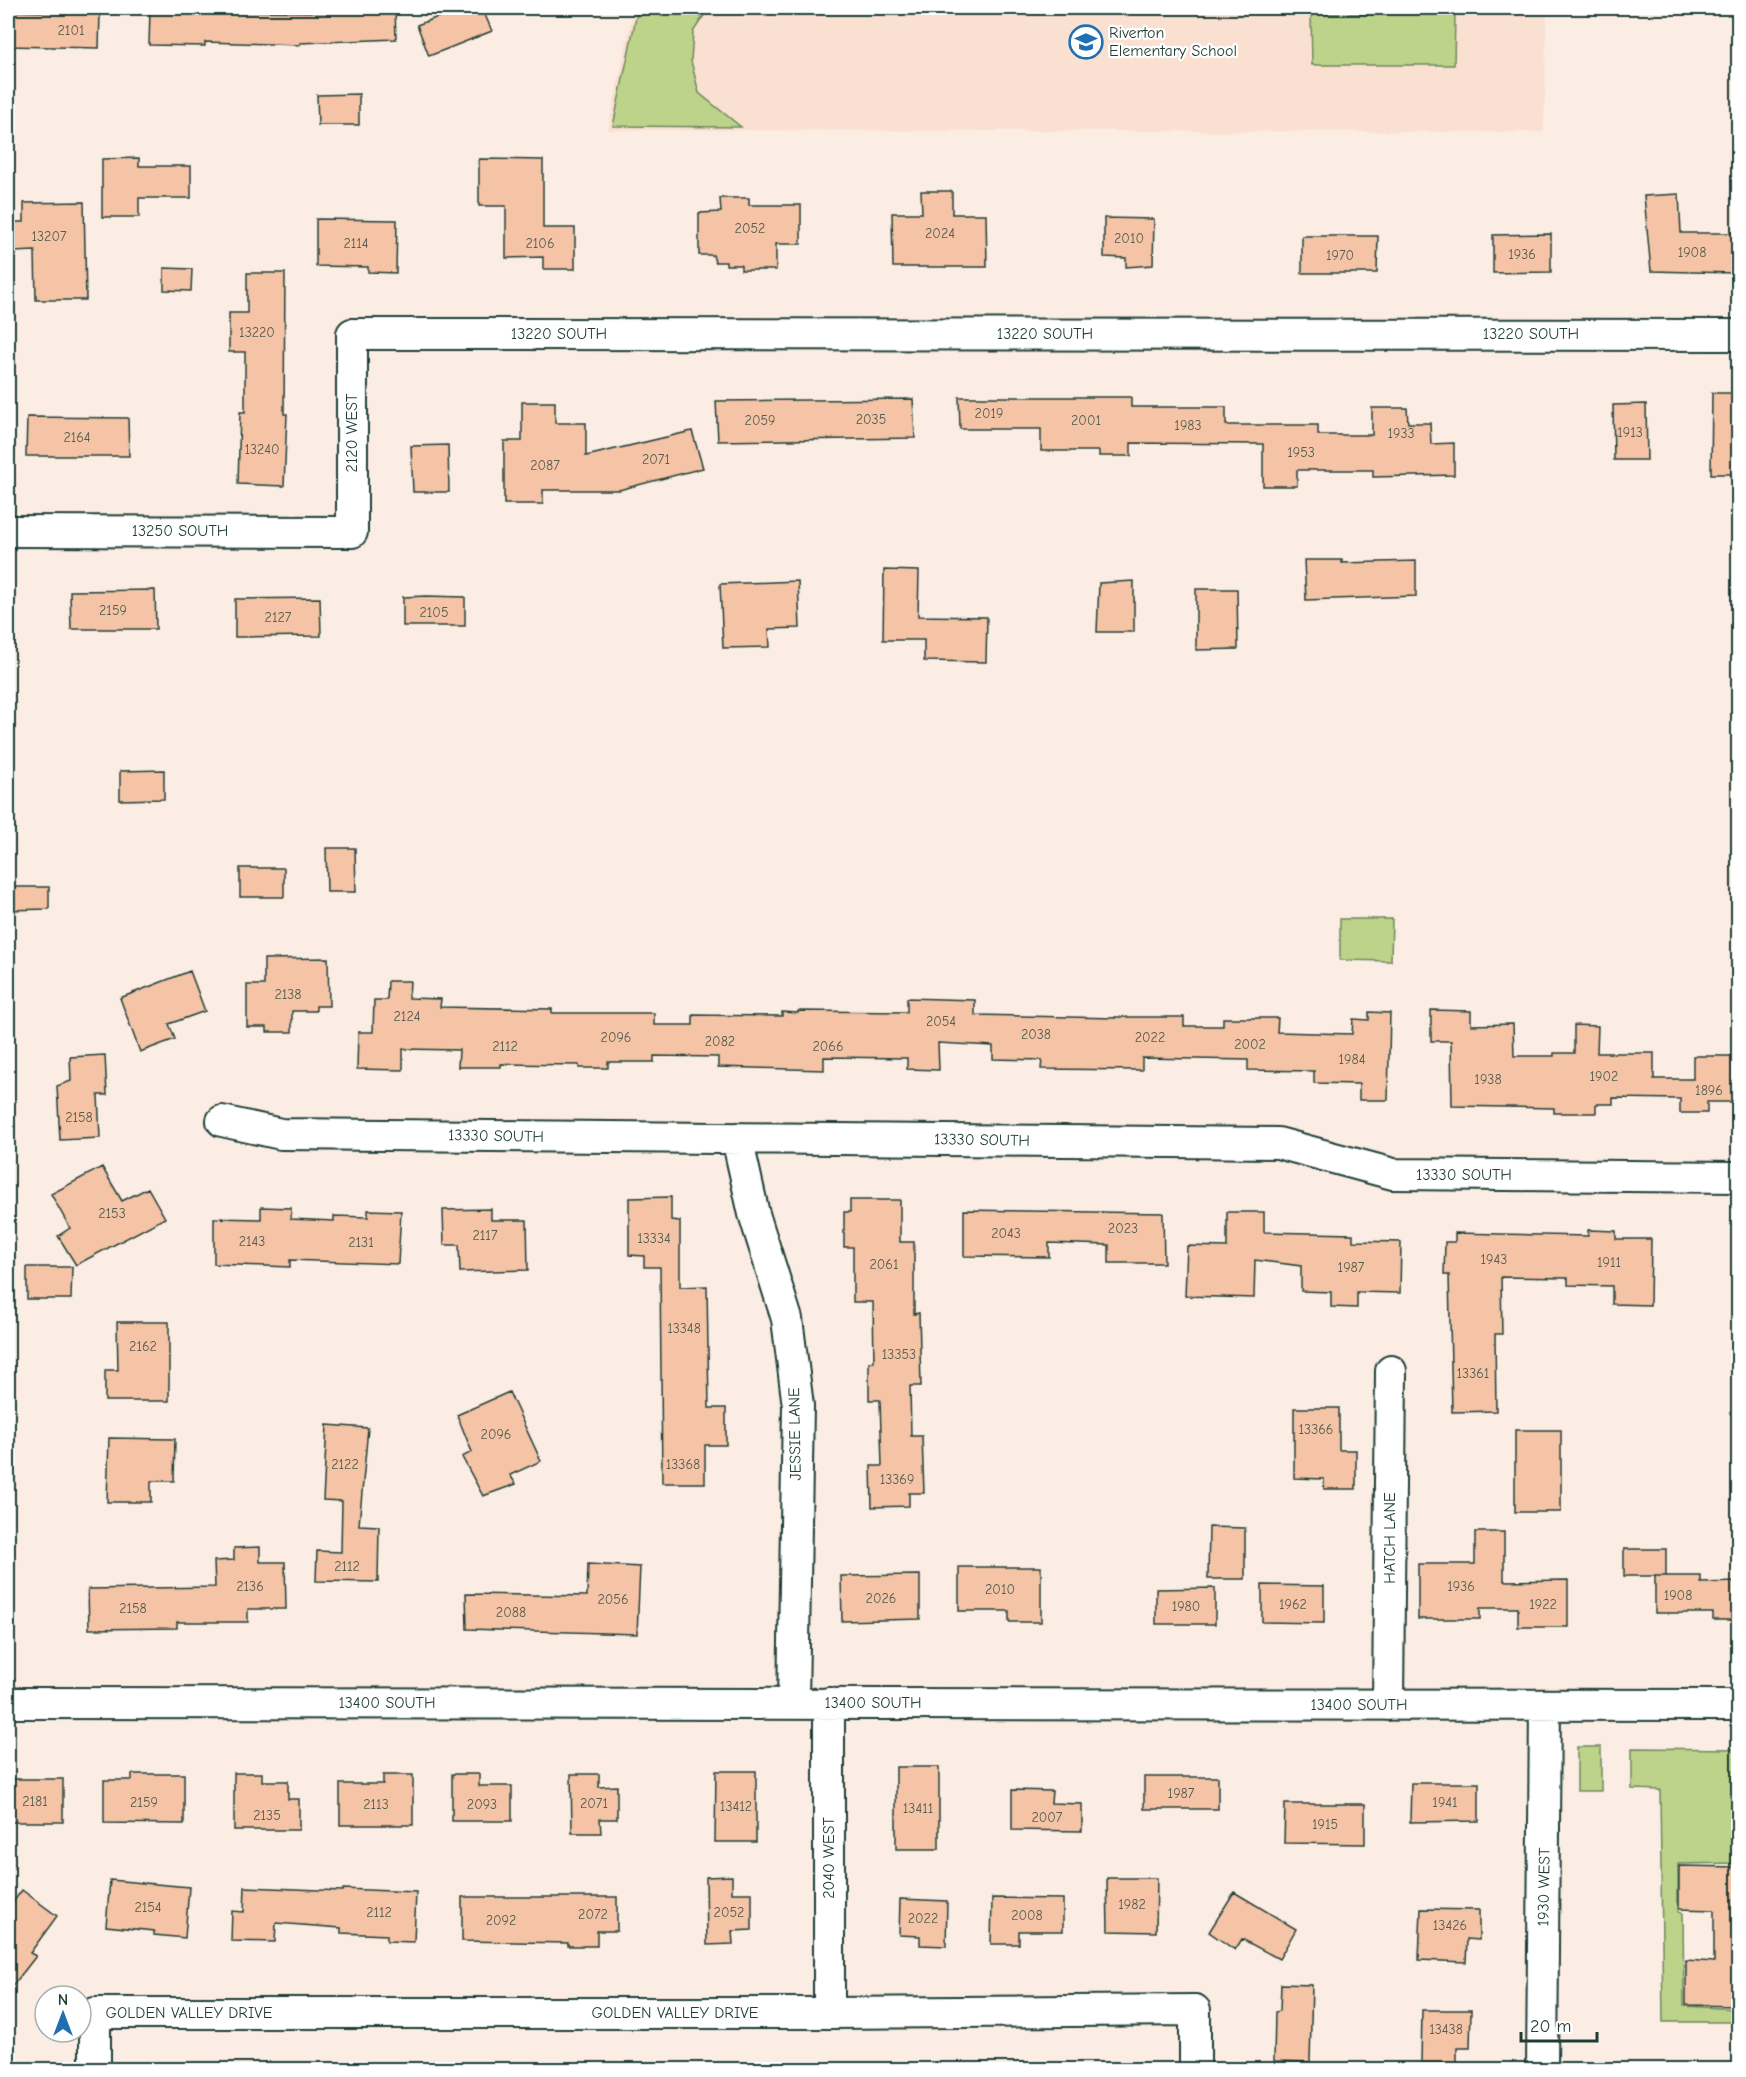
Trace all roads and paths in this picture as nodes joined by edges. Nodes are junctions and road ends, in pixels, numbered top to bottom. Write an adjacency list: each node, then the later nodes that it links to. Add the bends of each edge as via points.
1 (352, 334): 2 (street, 13220 SOUTH); 4 (street, 2120 WEST)
2 (1738, 335)
3 (8, 531): 4 (street, 13250 SOUTH)
4 (352, 532)
5 (222, 1121): 6 (street, 13330 SOUTH, via 281,1134)
6 (737, 1138): 7 (street, 13330 SOUTH, via 1278,1143 1393,1174); 9 (street, JESSIE LANE, via 754,1214 787,1320 798,1406)
7 (1738, 1177)
8 (1391, 1371): 12 (street, HATCH LANE)
9 (793, 1702): 10 (street, 13400 SOUTH); 11 (street, 13400 SOUTH)
10 (8, 1703)
11 (829, 1703): 12 (street, 13400 SOUTH); 15 (street, 2040 WEST)
12 (1388, 1705): 13 (street, 13400 SOUTH)
13 (1545, 1705): 14 (street, 13400 SOUTH); 18 (street, 1930 WEST)
14 (1738, 1705)
15 (829, 2013): 16 (street, GOLDEN VALLEY DRIVE, via 95,2013); 17 (street, GOLDEN VALLEY DRIVE, via 1195,2010)
16 (95, 2070)
17 (1195, 2070)
18 (1542, 2070)

